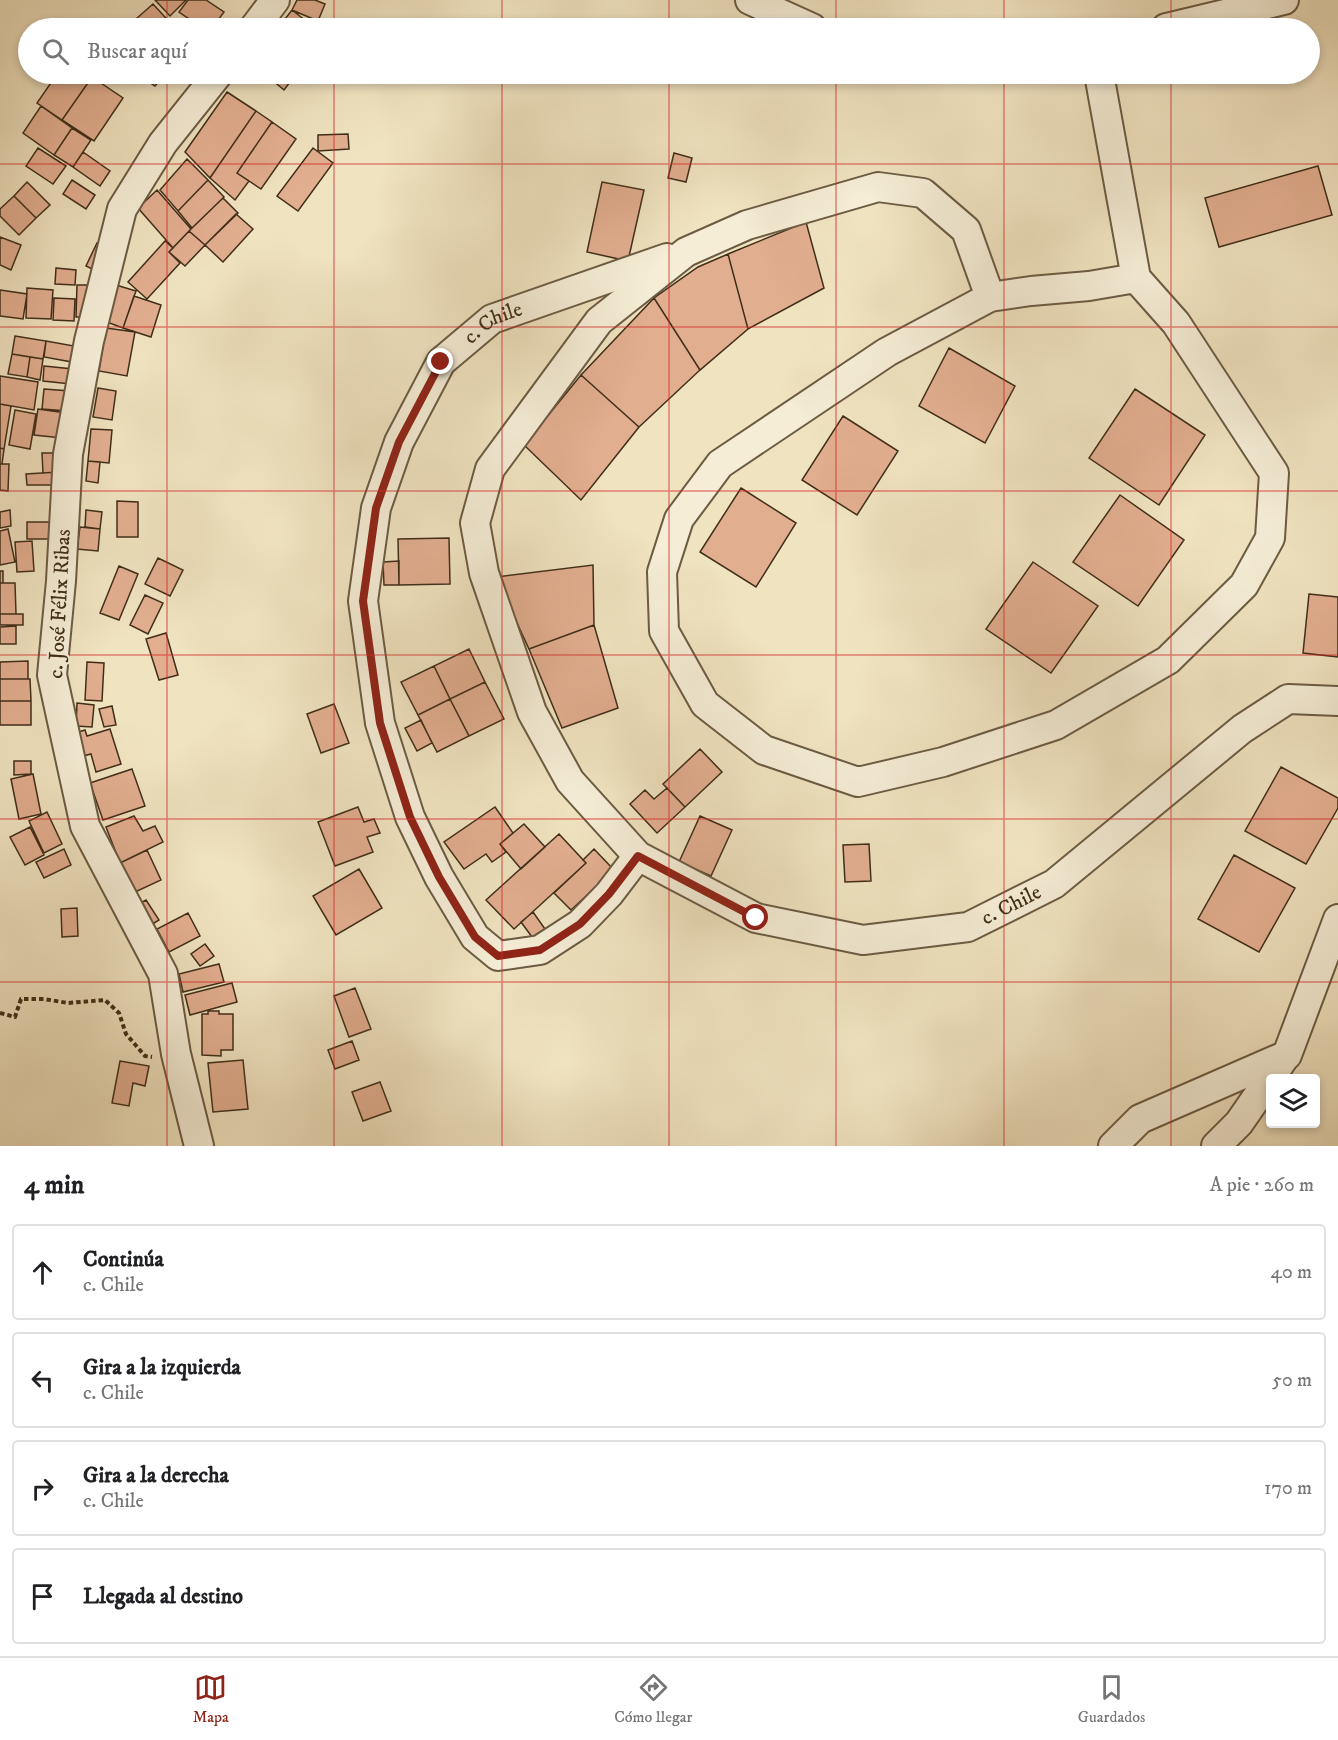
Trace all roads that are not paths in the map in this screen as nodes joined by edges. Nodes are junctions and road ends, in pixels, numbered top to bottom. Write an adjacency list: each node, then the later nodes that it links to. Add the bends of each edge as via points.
1 (275, 0): 4 (street)
2 (750, 0): 5 (street)
3 (1284, 0): 6 (street)
4 (262, 18)
5 (790, 18)
6 (1208, 18)
7 (210, 84): 16 (street, c. José Félix Ribas, via 163,143 122,209 89,341 68,454 62,581 52,675 85,826 163,974 176,1054)
8 (1101, 84): 10 (street)
9 (686, 252): 11 (street, c. Chile, via 747,225 878,187 924,193 966,230); 13 (street, c. Chile, via 599,321 490,470 475,523 484,573 532,712 570,782); 13 (street, c. Chile, via 492,319 441,362 399,442 376,508 363,601 380,723 410,817 439,877 475,937 498,956 540,950 580,924)
10 (1136, 278): 11 (street); 11 (street, via 1176,323 1274,473 1270,538 1244,585 1167,660 1056,725 943,762 858,782 764,750 705,704 664,631 662,572 679,519 720,464 887,352)
11 (990, 297)
12 (1338, 701): 13 (street, c. Chile, via 1288,699 1242,729 1054,884 968,927 863,940 756,918)
13 (638, 856)
14 (1338, 918): 15 (street)
15 (1287, 1054): 17 (street, via 1140,1119); 18 (street, via 1239,1123)
16 (199, 1146)
17 (1113, 1146)
18 (1216, 1146)

